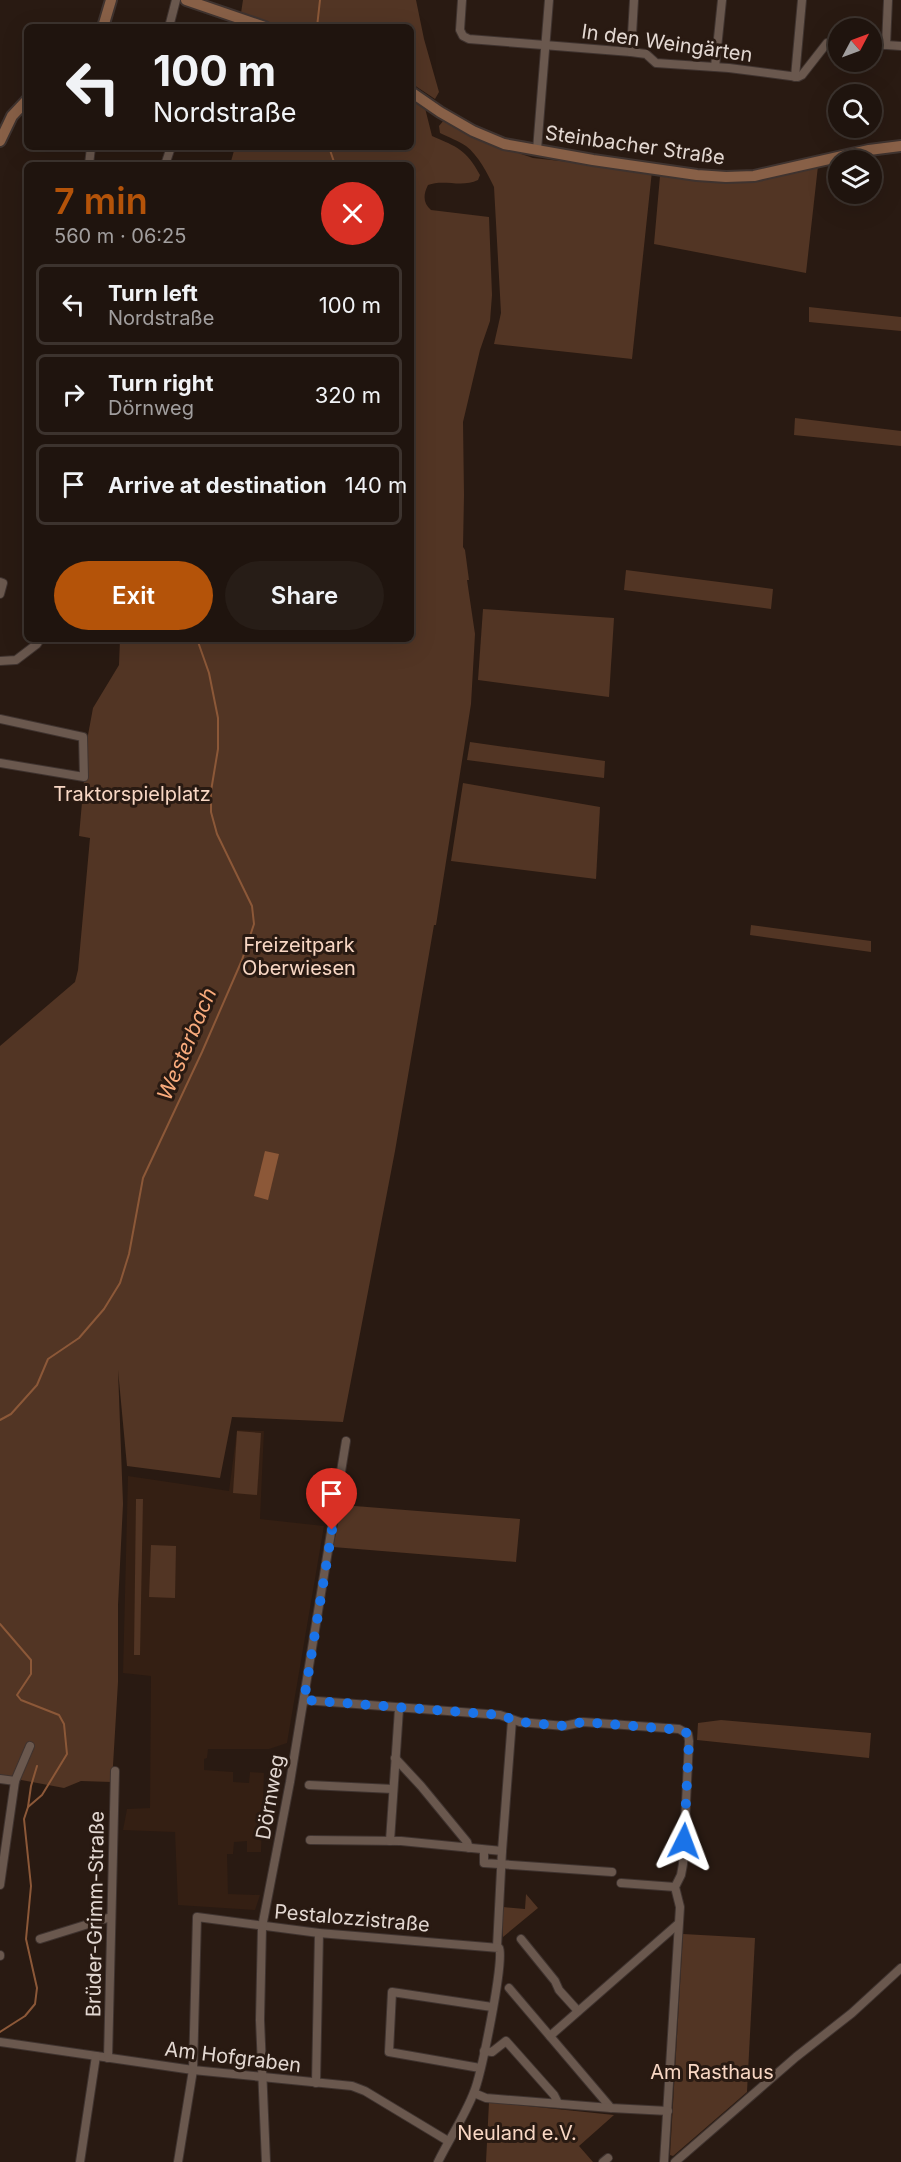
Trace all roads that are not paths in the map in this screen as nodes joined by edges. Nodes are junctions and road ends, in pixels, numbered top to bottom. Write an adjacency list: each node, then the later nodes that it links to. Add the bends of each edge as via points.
1 (111, 0): 10 (main road)
2 (176, 0): 11 (street)
3 (186, 0): 12 (main road)
4 (462, 0): 14 (street, In den Weingärten, via 463,36)
5 (549, 0): 14 (street)
6 (634, 0): 18 (street)
7 (722, 0): 19 (street)
8 (802, 0): 20 (street)
9 (888, 0): 16 (street)
10 (104, 24)
11 (170, 24)
12 (256, 24)
13 (828, 43): 20 (street, via 802,75)
14 (546, 44): 18 (street, In den Weingärten); 25 (street)
15 (882, 45): 16 (street)
16 (885, 45): 17 (street)
17 (901, 46)
18 (631, 52): 19 (street, In den Weingärten, via 646,54 656,63)
19 (715, 67): 20 (street, In den Weingärten)
20 (795, 77)
21 (414, 94): 25 (main road, Steinbacher Straße, via 473,131 504,144)
22 (24, 103): 23 (main road, via 12,116)
23 (0, 141)
24 (901, 146): 25 (main road, Steinbacher Straße, via 771,174 726,177)
25 (537, 150)
26 (0, 582): 27 (street)
27 (0, 594)
28 (38, 642): 29 (street, via 16,660)
29 (0, 661)
30 (0, 719): 31 (street, via 83,737 84,777)
31 (0, 763)
32 (346, 1441): 33 (street, Dörnweg)
33 (304, 1700): 34 (street); 55 (street, Dörnweg)
34 (399, 1709): 35 (street, via 500,1715); 37 (street)
35 (512, 1720): 47 (street); 52 (street, via 564,1726 583,1722 679,1729 688,1734 683,1869)
36 (30, 1746): 40 (street)
37 (395, 1758): 42 (street); 45 (street)
38 (115, 1772): 53 (street, Brüder-Grimm-Straße)
39 (0, 1779): 40 (street)
40 (15, 1781): 51 (street)
41 (309, 1785): 42 (street)
42 (393, 1789): 44 (street)
43 (310, 1840): 44 (street)
44 (390, 1841): 45 (street)
45 (469, 1848): 46 (street)
46 (484, 1850): 47 (street); 48 (street, via 483,1863)
47 (502, 1851): 48 (street)
48 (502, 1864): 49 (street); 59 (street)
49 (612, 1872)
50 (621, 1883): 52 (street)
51 (0, 1886)
52 (675, 1887): 54 (street, via 680,1907)
53 (111, 1917): 57 (street); 68 (street, Brüder-Grimm-Straße)
54 (678, 1924): 63 (street); 76 (street)
55 (262, 1927): 56 (street, Pestalozzistraße); 70 (street, Pestalozzistraße, via 197,1917); 71 (street, Dörnweg)
56 (319, 1933): 59 (street, Pestalozzistraße); 72 (street)
57 (40, 1939)
58 (521, 1939): 63 (street)
59 (500, 1950): 62 (street)
60 (901, 1968): 83 (street)
61 (509, 1988): 64 (street)
62 (492, 2007): 66 (street); 69 (street, via 392,1992 389,2052)
63 (578, 2011): 64 (street)
64 (550, 2036): 75 (street)
65 (0, 2042): 67 (street, Am Hofgraben)
66 (484, 2051): 69 (street); 74 (street, via 492,2052 506,2041)
67 (96, 2056): 68 (street, Am Hofgraben); 78 (street)
68 (108, 2058): 70 (street, Am Hofgraben)
69 (480, 2068): 73 (street)
70 (193, 2070): 71 (street, Am Hofgraben); 79 (street)
71 (262, 2077): 72 (street, Am Hofgraben); 80 (street, Dörnweg)
72 (316, 2083): 77 (street, Am Hofgraben, via 365,2091)
73 (474, 2092): 74 (street, via 486,2098); 77 (street)
74 (558, 2103): 75 (street)
75 (611, 2108): 76 (street)
76 (668, 2111): 82 (street)
77 (448, 2141): 81 (street)
78 (80, 2162)
79 (178, 2162)
80 (267, 2162)
81 (438, 2162)
82 (664, 2162)
83 (675, 2162)

